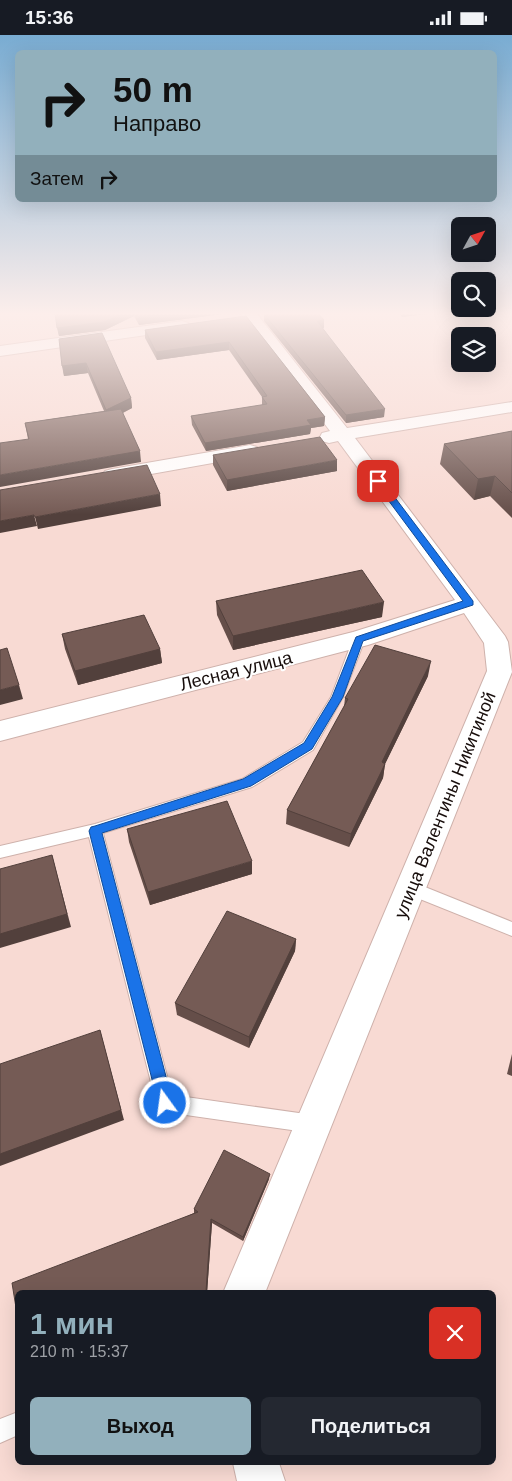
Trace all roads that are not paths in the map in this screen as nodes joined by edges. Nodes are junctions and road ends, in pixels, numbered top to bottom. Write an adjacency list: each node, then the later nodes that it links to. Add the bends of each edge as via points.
1 (301, 380): 3 (street, улица Валентины Никитиной)
2 (512, 407): 3 (street)
3 (343, 435): 4 (street); 7 (street, улица Валентины Никитиной)
4 (310, 441)
5 (271, 447): 6 (street)
6 (97, 478)
7 (469, 603): 8 (street, Лесная улица); 9 (street, улица Валентины Никитиной)
8 (359, 639): 10 (street, Лесная улица); 11 (lane, via 338,697 308,746 247,783)
9 (504, 644): 13 (street, улица Валентины Никитиной, via 500,671)
10 (0, 731)
11 (95, 831): 12 (lane); 15 (lane, via 165,1103)
12 (0, 852)
13 (410, 888): 14 (lane); 15 (street, улица Валентины Никитиной)
14 (512, 929)
15 (316, 1124): 16 (street, улица Валентины Никитиной)
16 (245, 1290)
17 (15, 1424): 18 (lane)
18 (0, 1431)
19 (257, 1465): 20 (street)
20 (261, 1481)

